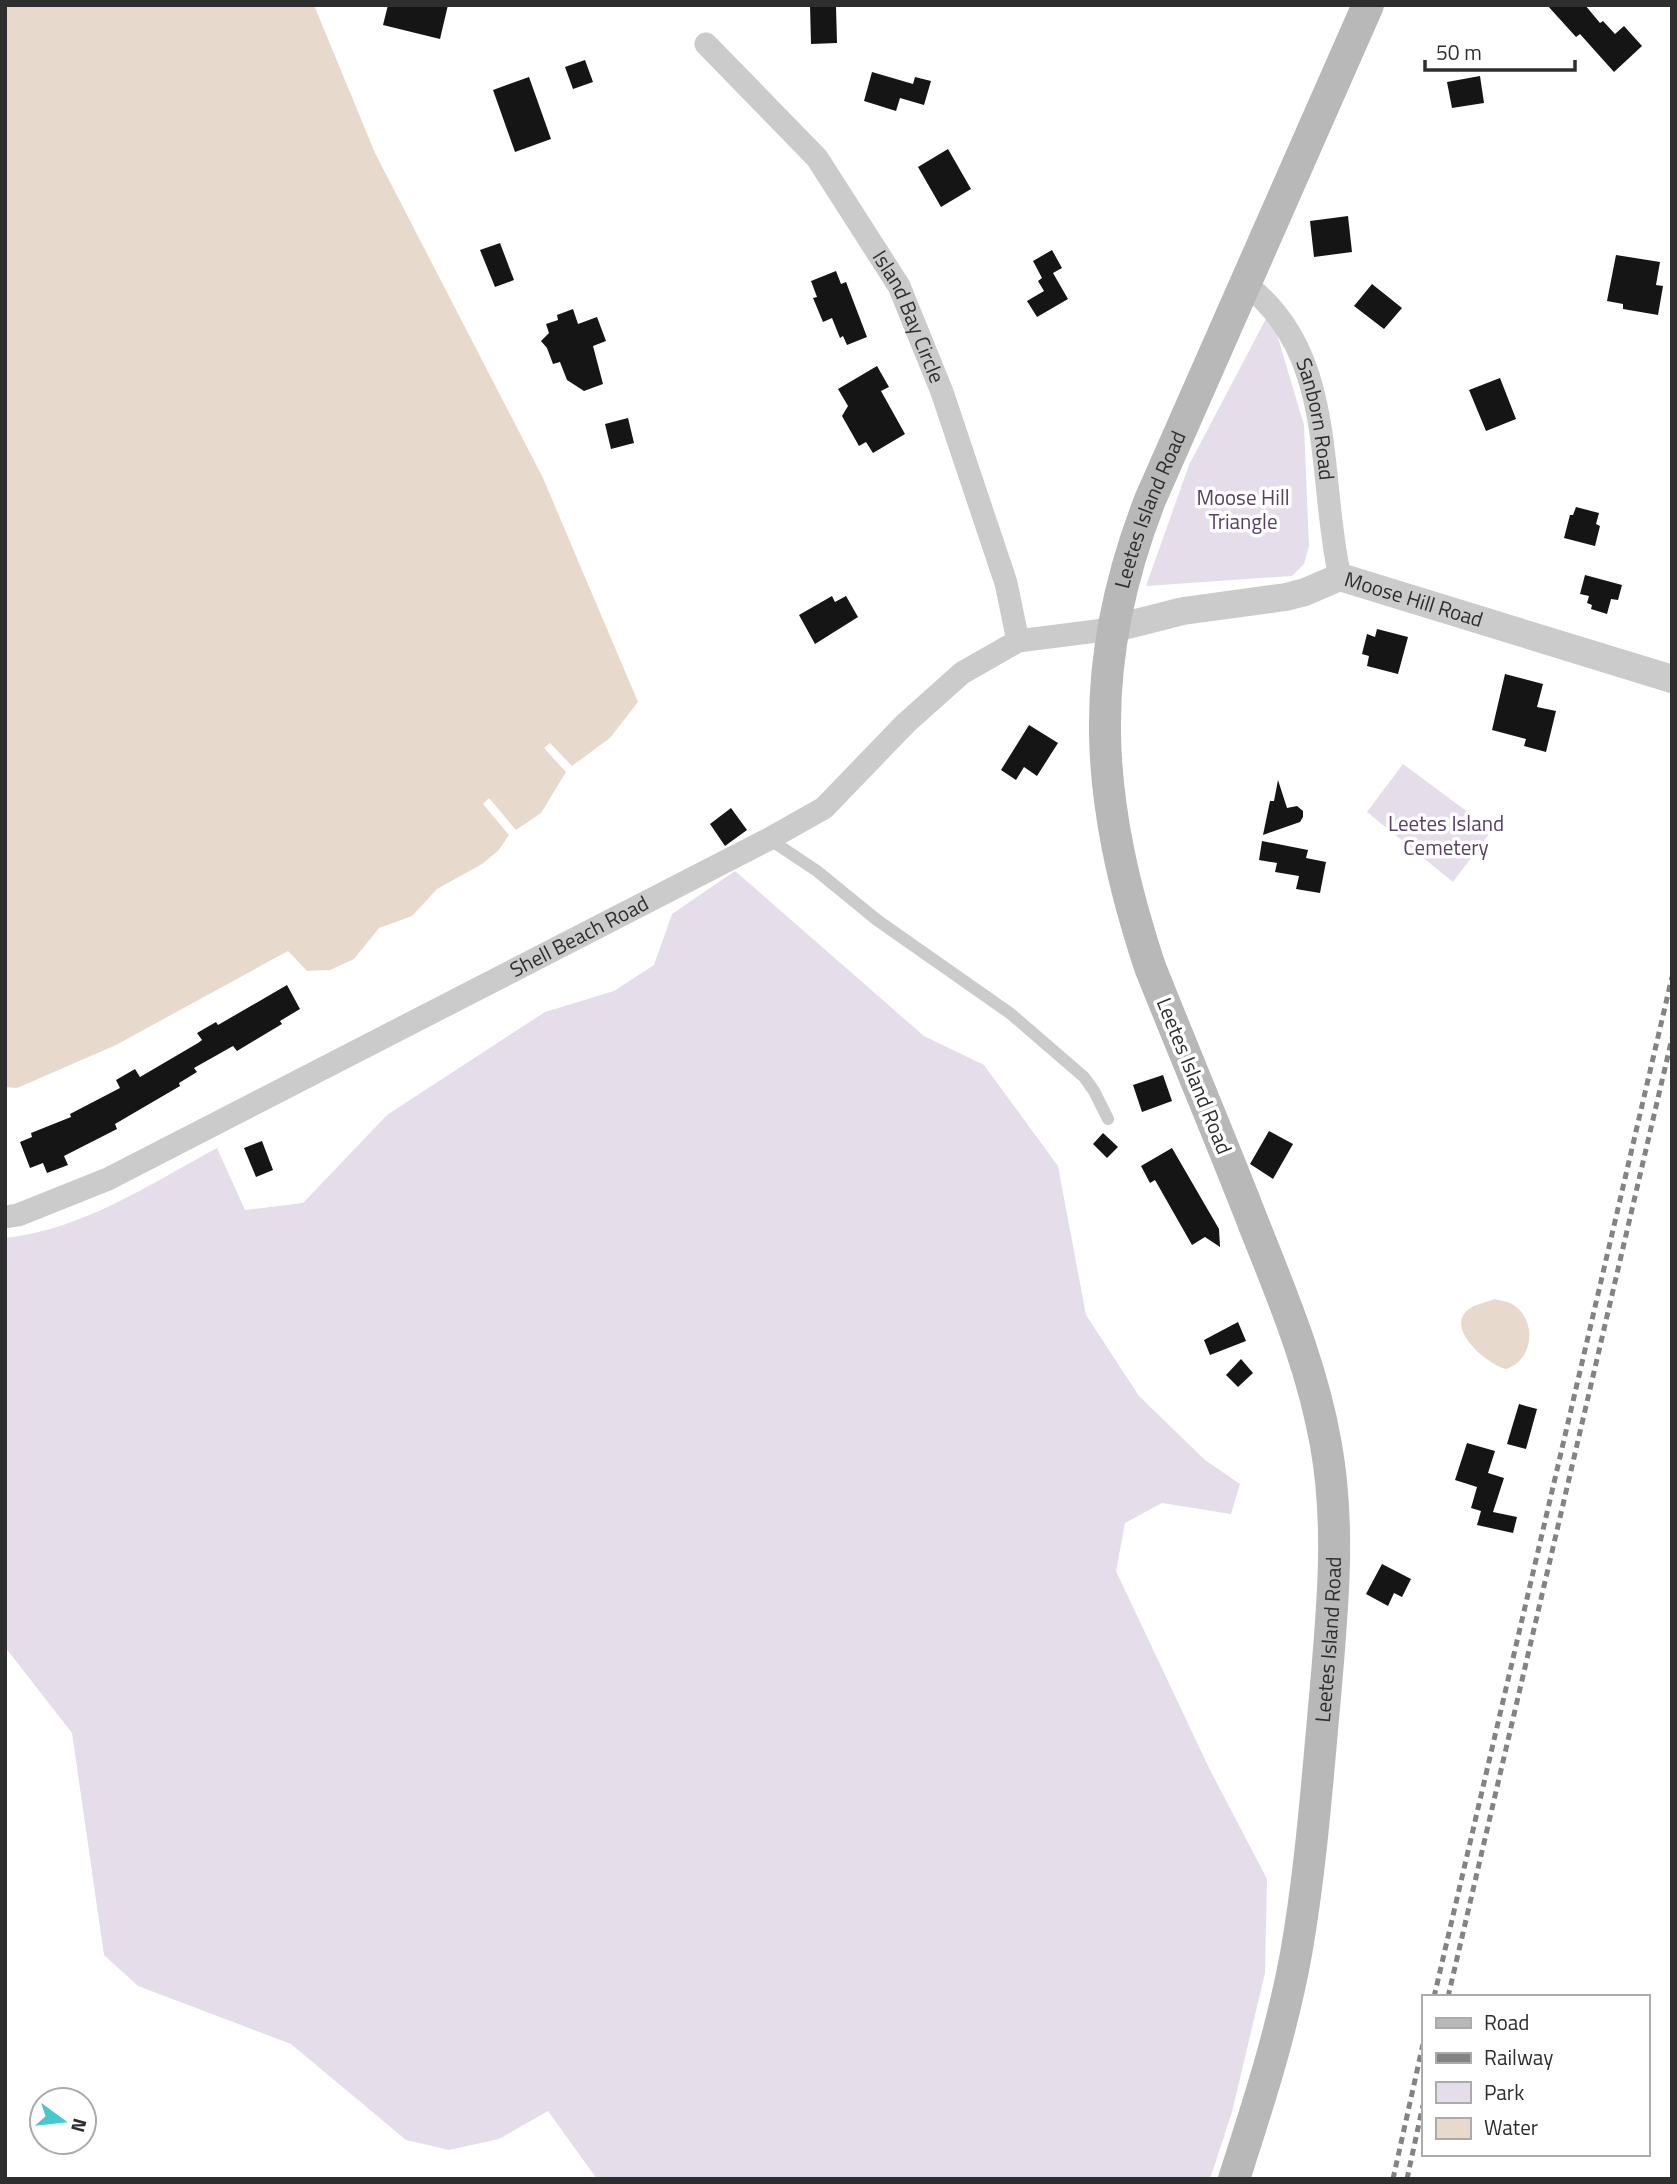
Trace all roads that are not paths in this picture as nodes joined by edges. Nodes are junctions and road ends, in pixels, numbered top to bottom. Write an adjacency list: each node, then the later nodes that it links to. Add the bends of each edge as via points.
1 (1368, 5): 3 (main road, Leetes Island Road)
2 (706, 44): 6 (street, Island Bay Circle, via 817,158 899,286 947,405 1006,583)
3 (1244, 283): 4 (street, Sanborn Road, via 1276,313 1299,350 1312,383); 5 (main road, Leetes Island Road, via 1136,537)
4 (1340, 577): 5 (street, Moose Hill Road, via 1286,597 1183,611); 7 (street, Moose Hill Road)
5 (1112, 629): 6 (street, Shell Beach Road); 11 (main road, Leetes Island Road, via 1106,676 1105,763 1123,878 1150,967 1295,1326 1316,1397 1334,1510 1329,1646 1304,1905 1283,2015)
6 (1017, 641): 8 (street, Shell Beach Road, via 962,673 824,808)
7 (1672, 679)
8 (769, 839): 9 (lane, via 1011,1014 1084,1077); 10 (street, Shell Beach Road, via 108,1179)
9 (1108, 1119)
10 (11, 1216)
11 (1234, 2179)

